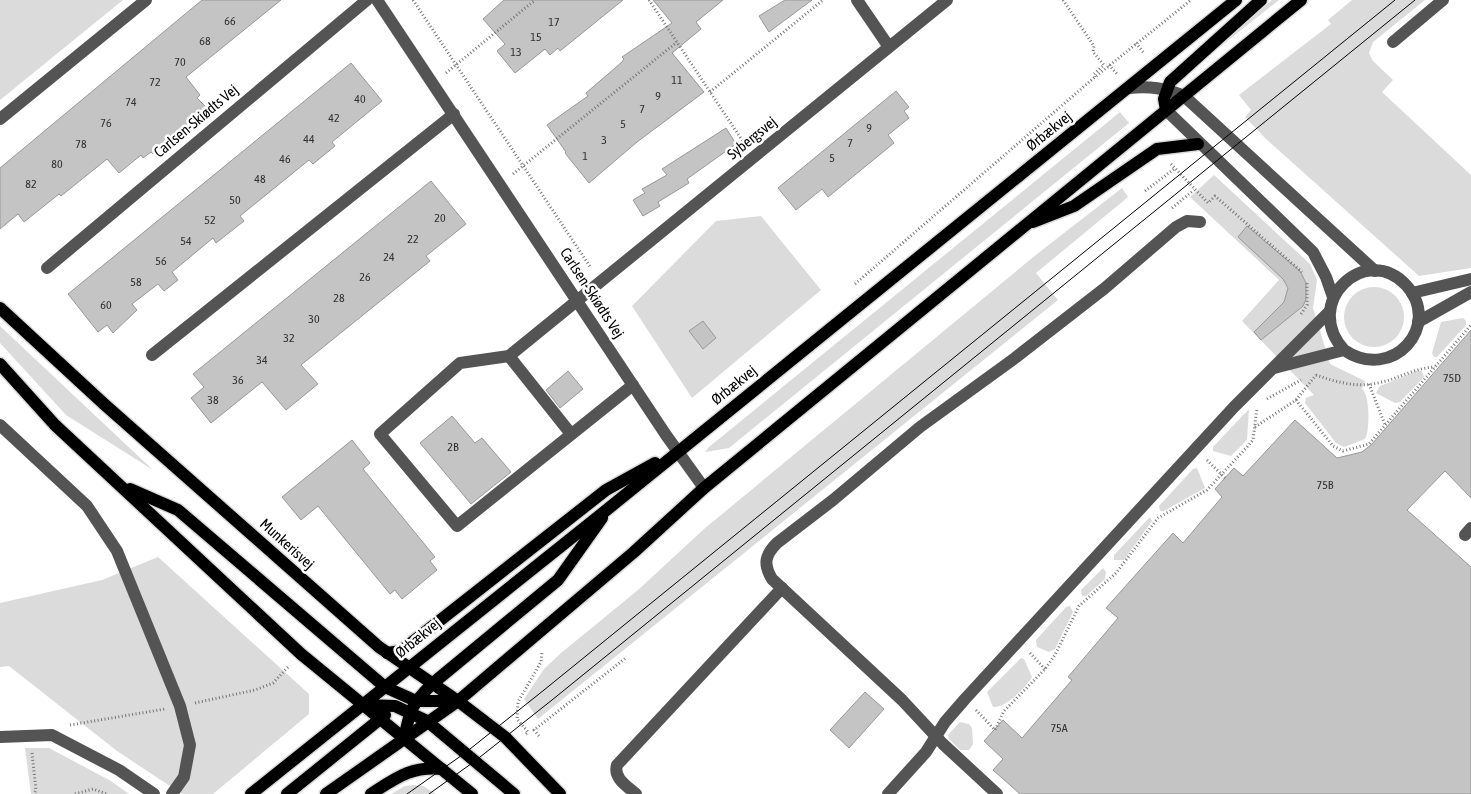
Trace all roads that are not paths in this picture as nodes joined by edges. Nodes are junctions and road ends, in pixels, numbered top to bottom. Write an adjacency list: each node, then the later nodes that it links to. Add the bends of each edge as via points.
1 (146, 0): 17 (street)
2 (367, 0): 21 (street, Carlsen-Skiødts Vej)
3 (377, 0): 16 (street, Carlsen-Skiødts Vej)
4 (858, 0): 11 (street)
5 (947, 0): 11 (street, Sybergsvej)
6 (1236, 0): 12 (main road, Ørbækvej)
7 (1262, 0): 13 (main road)
8 (1301, 0): 14 (main road)
9 (1443, 0): 10 (street)
10 (1393, 42)
11 (889, 47): 27 (street, Sybergsvej)
12 (1129, 88): 13 (street); 39 (main road, Ørbækvej)
13 (1167, 88): 14 (street); 15 (main road)
14 (1184, 96): 15 (main road); 22 (street)
15 (1166, 110): 18 (street); 20 (main road)
16 (454, 114): 27 (street, Carlsen-Skiødts Vej); 32 (street)
17 (0, 119)
18 (1198, 144): 20 (main road, via 1157,149 1074,206); 26 (street, via 1313,252)
19 (1200, 222): 43 (street, via 1187,221 1176,227 1105,288 920,427 777,544 769,552 766,570)
20 (1021, 227): 41 (main road)
21 (47, 268)
22 (1375, 271): 25 (street, via 1396,277); 26 (street, via 1355,275 1338,288)
23 (1471, 279): 25 (street)
24 (1471, 292): 30 (street)
25 (1412, 293): 30 (street)
26 (1333, 297): 29 (street)
27 (578, 300): 33 (street, Sybergsvej); 36 (street, Carlsen-Skiødts Vej)
28 (0, 308): 44 (main road, Munkerisvej)
29 (1329, 312): 31 (street, via 1332,333); 35 (street)
30 (1418, 322): 31 (street, via 1410,342 1392,357 1372,361)
31 (1344, 350): 35 (street)
32 (152, 355)
33 (509, 356): 38 (street); 38 (street, via 460,363 380,434 457,526)
34 (0, 364): 40 (main road, via 55,425)
35 (1274, 368): 54 (street, via 965,699)
36 (633, 385): 38 (street); 39 (street, Carlsen-Skiødts Vej)
37 (0, 425): 59 (street, via 86,506 117,551 180,706 190,745 184,776)
38 (572, 434)
39 (678, 452): 41 (street, Carlsen-Skiødts Vej); 42 (main road, Ørbækvej); 44 (main road, via 606,490 401,651)
40 (119, 484): 47 (main road, via 178,510); 50 (main road, via 311,664)
41 (704, 488): 49 (main road, via 634,552)
42 (609, 508): 45 (main road, Ørbækvej); 46 (main road, via 558,580)
43 (782, 588): 54 (street); 67 (street, via 618,765 618,778)
44 (387, 653): 45 (main road, Munkerisvej)
45 (408, 667): 46 (main road, Munkerisvej); 47 (main road, Ørbækvej); 48 (main road)
46 (432, 684): 49 (main road, Munkerisvej); 51 (main road)
47 (385, 686): 48 (main road); 50 (main road, Ørbækvej)
48 (398, 701): 50 (main road); 51 (main road); 52 (main road)
49 (458, 701): 51 (main road); 53 (main road); 66 (main road, Munkerisvej, via 512,745)
50 (362, 705): 52 (main road); 60 (main road, Ørbækvej)
51 (412, 706): 53 (main road); 56 (main road)
52 (380, 719): 56 (main road); 61 (main road)
53 (427, 722): 56 (main road); 65 (main road)
54 (936, 736): 68 (street); 69 (street)
55 (0, 737): 58 (street, via 52,735 119,770)
56 (404, 739): 57 (main road); 62 (main road)
57 (442, 770): 63 (main road, via 423,767 406,773); 64 (main road)
58 (154, 794)
59 (172, 794)
60 (251, 794)
61 (288, 794)
62 (326, 794)
63 (371, 794)
64 (472, 794)
65 (514, 794)
66 (560, 794)
67 (636, 794)
68 (888, 794)
69 (997, 794)

